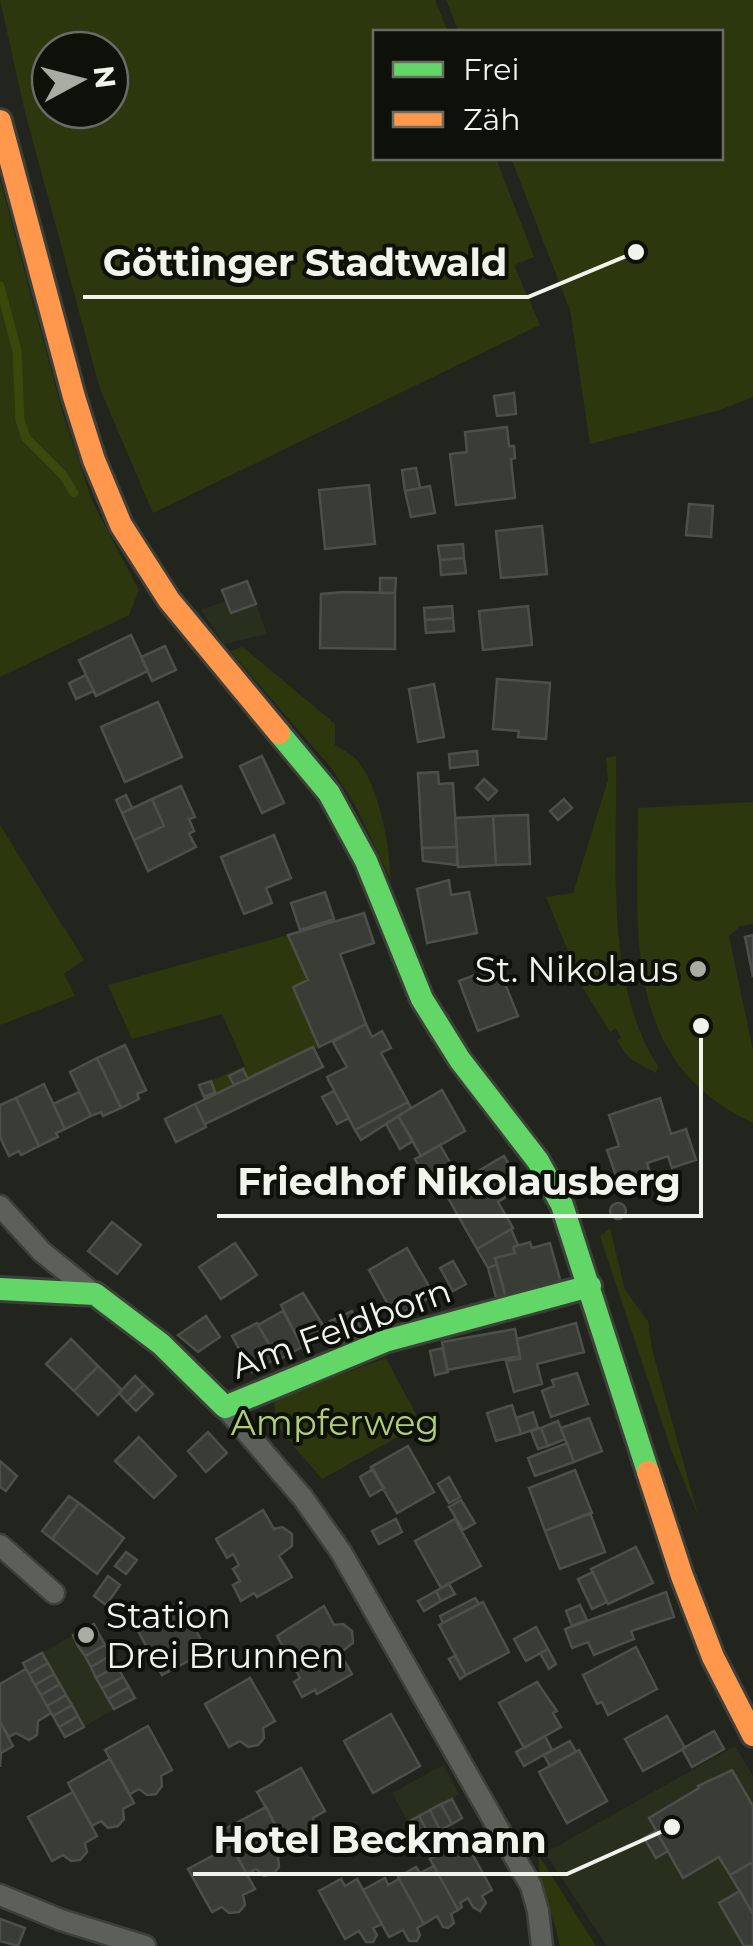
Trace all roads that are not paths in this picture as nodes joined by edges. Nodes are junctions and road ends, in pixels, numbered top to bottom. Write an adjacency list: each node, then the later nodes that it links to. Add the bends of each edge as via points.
1 (0, 120): 3 (street, via 74,397 121,525 169,600 329,792 366,861 422,1000 538,1161 562,1205)
2 (0, 1206): 5 (street, Am Feldborn, via 42,1252)
3 (590, 1286): 6 (street, Am Feldborn, via 386,1342); 9 (street, via 682,1576)
4 (0, 1289): 5 (street)
5 (95, 1294): 6 (street, Am Feldborn, via 161,1344)
6 (226, 1408): 12 (street, via 303,1498 368,1598 531,1886)
7 (0, 1545): 8 (street)
8 (54, 1594)
9 (753, 1735)
10 (0, 1895): 11 (street)
11 (145, 1946)
12 (542, 1946)

